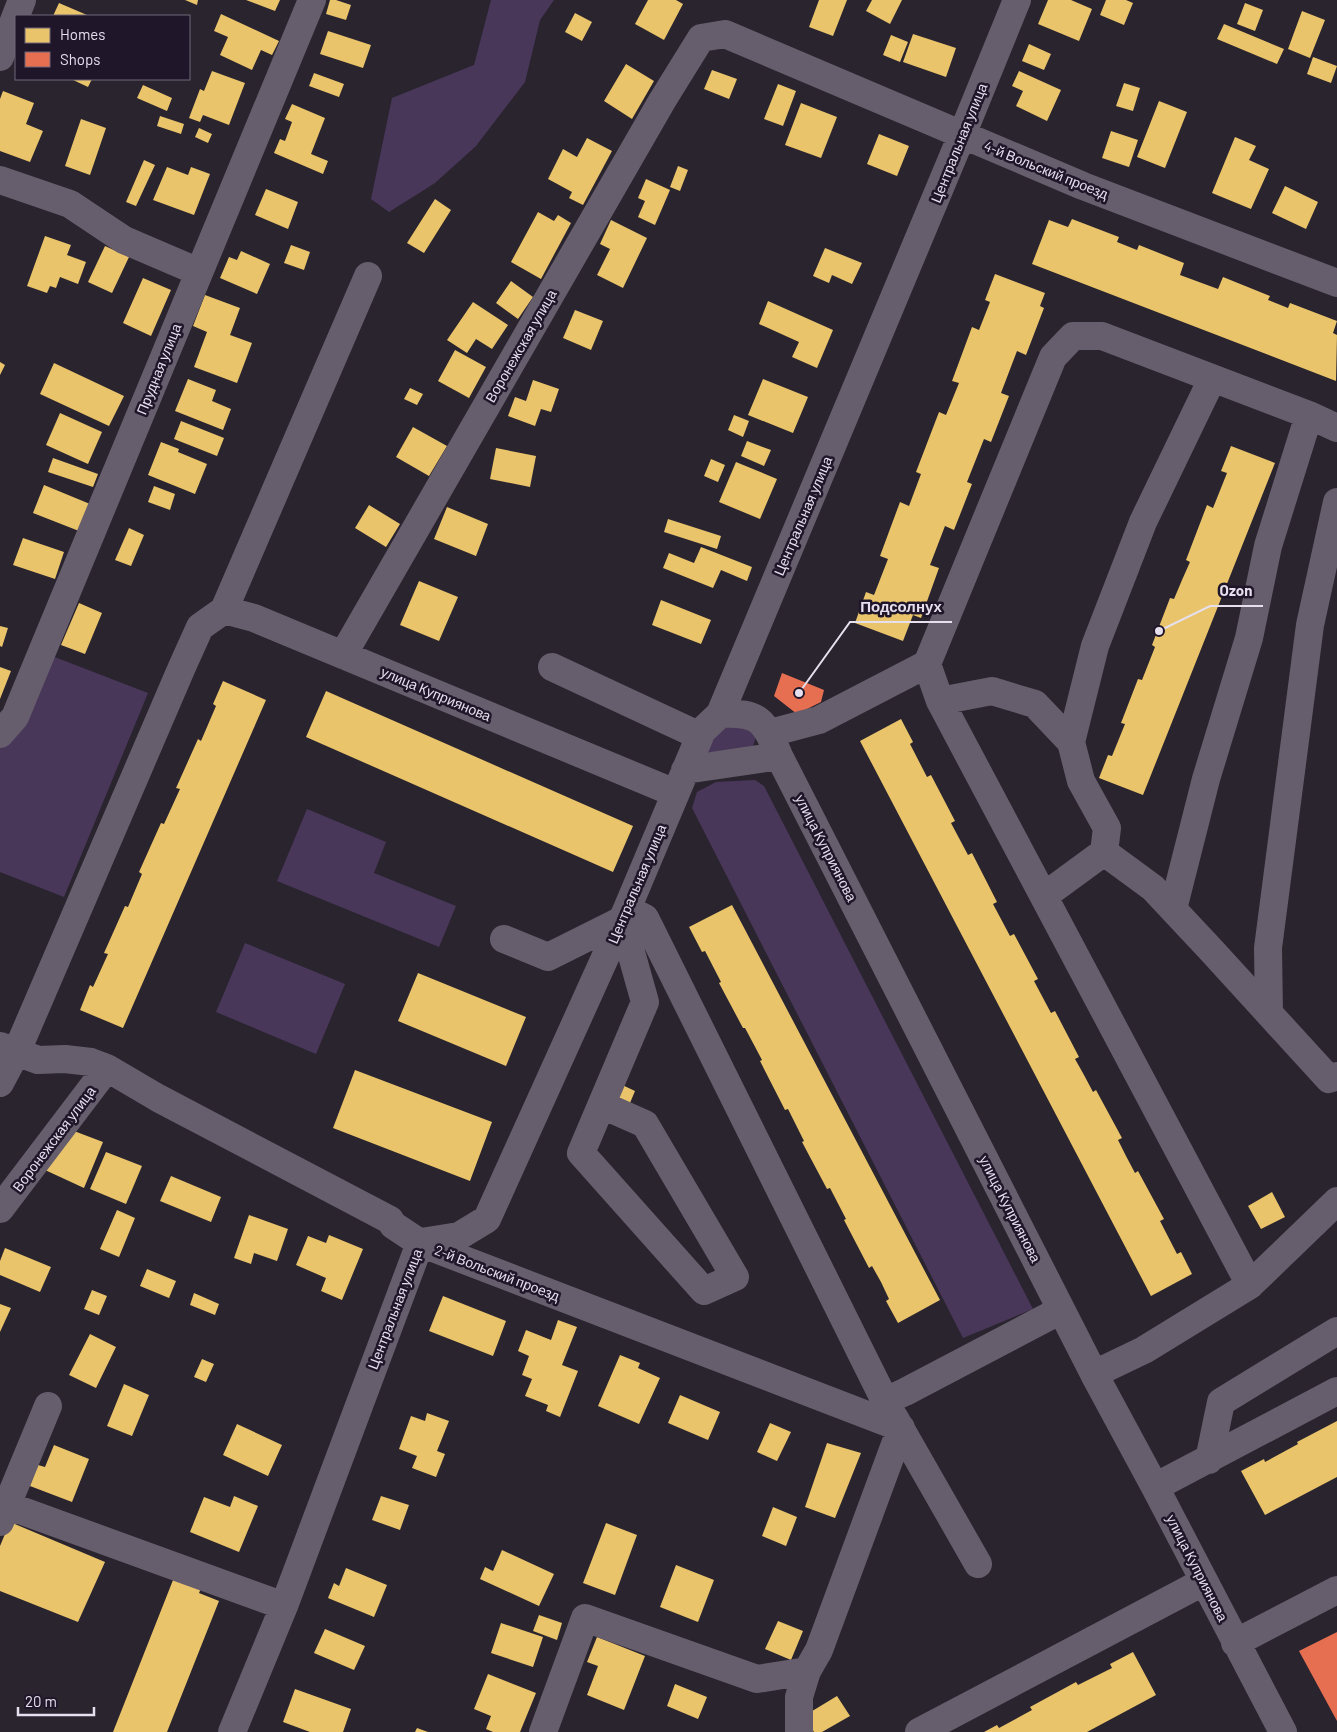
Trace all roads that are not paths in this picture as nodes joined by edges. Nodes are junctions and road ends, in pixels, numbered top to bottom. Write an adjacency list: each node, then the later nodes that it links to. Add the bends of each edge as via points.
1 (22, 0): 4 (street)
2 (312, 0): 10 (street, Прудная улица)
3 (1017, 0): 8 (street, Центральная улица)
4 (16, 15)
5 (15, 18): 7 (street)
6 (701, 38): 8 (street, 4-й Вольский проезд, via 725,34); 18 (street, Воронежская улица)
7 (0, 57)
8 (962, 135): 12 (street, 4-й Вольский проезд, via 1083,186); 22 (street, Центральная улица)
9 (0, 180): 10 (street, via 70,204 124,240)
10 (199, 272): 23 (street, Прудная улица, via 14,717)
11 (368, 276): 17 (street)
12 (1337, 283)
13 (1212, 379): 14 (street); 19 (street, via 1102,336 1073,336 1053,357); 25 (street, via 1143,522 1094,646)
14 (1309, 415): 15 (street); 30 (street, via 1268,546 1249,638 1206,779)
15 (1337, 428)
16 (1337, 502): 33 (street, via 1310,625 1268,948)
17 (224, 610): 18 (street, улица Куприянова, via 254,618); 34 (street, via 200,627)
18 (343, 655): 27 (street, улица Куприянова)
19 (927, 664): 21 (street); 26 (street)
20 (552, 667): 24 (street)
21 (940, 701): 25 (street, via 992,691 1035,704); 29 (street)
22 (720, 714): 24 (street, Центральная улица); 26 (street, улица Куприянова, via 737,713 757,718)
23 (0, 734)
24 (700, 736): 27 (street, Центральная улица)
25 (1071, 742): 28 (street, via 1081,782 1107,828)
26 (774, 744): 27 (street); 43 (street, улица Куприянова)
27 (680, 781): 31 (street, Центральная улица)
28 (1104, 852): 29 (street); 30 (street, via 1153,888)
29 (1044, 896): 42 (street)
30 (1172, 909): 33 (street)
31 (625, 915): 32 (street, via 548,957); 38 (street, via 645,1002); 41 (street, Центральная улица, via 487,1219 459,1236); 47 (street, via 645,918)
32 (504, 939)
33 (1269, 1013): 36 (street, via 1329,1080)
34 (9, 1048): 35 (street, 2-й Вольский проезд, via 38,1060 91,1062); 37 (street)
35 (107, 1068): 40 (street, Воронежская улица); 41 (street, 2-й Вольский проезд, via 390,1220)
36 (1337, 1076)
37 (0, 1083)
38 (602, 1105): 38 (street, via 581,1153 704,1291 735,1277 645,1124)
39 (1337, 1201): 42 (street)
40 (0, 1210)
41 (420, 1243): 49 (street, 2-й Вольский проезд); 56 (street, Центральная улица)
42 (1250, 1285): 45 (street, via 1144,1350)
43 (1062, 1310): 45 (street, улица Куприянова); 47 (street)
44 (1337, 1331): 50 (street, via 1221,1402)
45 (1094, 1374): 51 (street, улица Куприянова)
46 (1337, 1391): 50 (street)
47 (885, 1401): 49 (street)
48 (48, 1406): 52 (street)
49 (901, 1428): 53 (street); 58 (street, via 819,1650)
50 (1209, 1460): 51 (street)
51 (1155, 1487): 54 (street, улица Куприянова)
52 (3, 1514): 56 (street)
53 (978, 1564)
54 (1203, 1582): 57 (street, улица Куприянова); 62 (street)
55 (1337, 1590): 57 (street)
56 (284, 1606): 59 (street, Центральная улица)
57 (1235, 1643): 63 (street, улица Куприянова)
58 (807, 1670): 60 (street, via 757,1679 585,1618); 61 (street, via 799,1697)
59 (232, 1732)
60 (543, 1732)
61 (799, 1732)
62 (919, 1732)
63 (1282, 1732)

